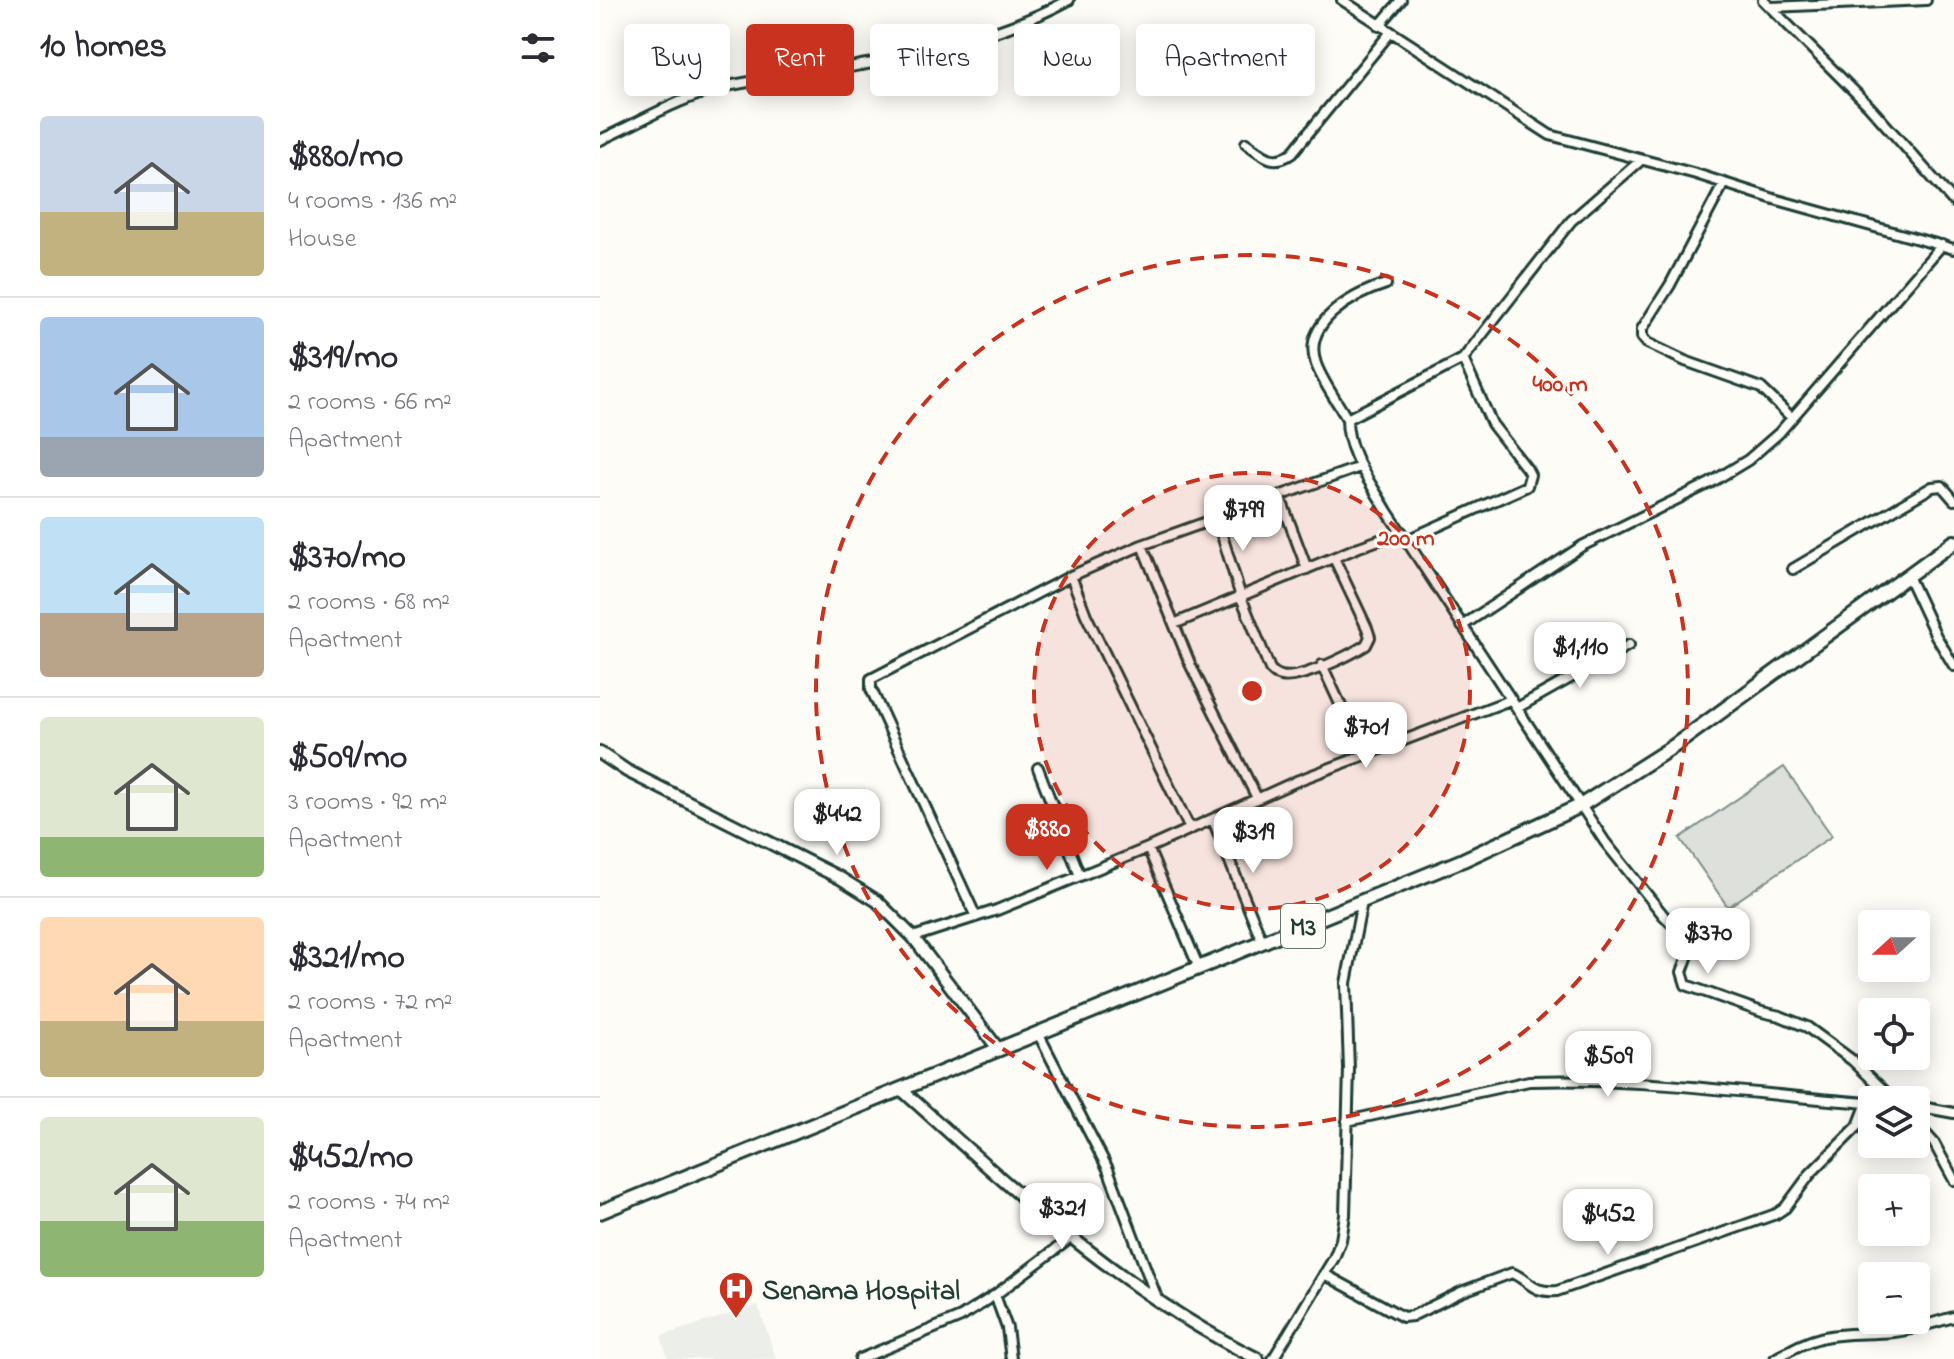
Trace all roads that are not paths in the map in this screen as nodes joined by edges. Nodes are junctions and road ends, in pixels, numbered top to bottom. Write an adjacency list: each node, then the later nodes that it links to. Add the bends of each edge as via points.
1 (1069, 0): 9 (street, via 1037,17 954,44 705,92)
2 (1342, 0): 7 (street)
3 (1401, 0): 7 (street)
4 (1763, 0): 6 (street)
5 (1926, 0): 6 (street)
6 (1772, 7): 13 (street)
7 (1379, 26): 8 (street)
8 (1390, 33): 10 (street, via 1292,153 1270,161); 11 (street, via 1550,135)
9 (600, 140)
10 (1246, 143)
11 (1640, 161): 12 (street); 17 (street, via 1571,221)
12 (1724, 183): 14 (street); 18 (street, via 1642,337 1685,361 1761,388)
13 (1954, 202)
14 (1942, 245): 15 (street); 18 (street)
15 (1954, 249)
16 (1386, 284): 19 (street, via 1338,306 1316,339 1315,363)
17 (1463, 359): 19 (street); 24 (street, via 1492,424 1527,469 1529,481)
18 (1792, 418): 34 (street, via 1748,460 1582,546)
19 (1347, 419): 20 (street)
20 (1360, 467): 21 (street); 24 (street)
21 (1280, 497): 23 (street); 28 (street)
22 (1954, 500): 29 (street, via 1942,486 1932,487)
23 (1217, 519): 26 (street); 32 (street)
24 (1404, 536): 27 (street); 34 (street)
25 (1954, 542): 31 (main road, M3)
26 (1142, 545): 30 (street); 33 (street)
27 (1334, 558): 28 (street); 36 (street, via 1370,637 1354,652)
28 (1307, 569): 32 (street)
29 (1793, 569)
30 (1071, 576): 45 (street); 49 (street, via 871,679 871,689)
31 (1908, 576): 37 (street); 43 (main road, M3, via 1674,746)
32 (1241, 597): 33 (street); 36 (street, via 1276,676)
33 (1174, 624): 42 (street)
34 (1462, 626): 38 (street)
35 (1629, 645): 38 (street)
36 (1322, 665): 40 (street)
37 (1954, 666)
38 (1513, 704): 40 (street); 43 (street)
39 (600, 753): 50 (street, via 859,889)
40 (1363, 754): 42 (street)
41 (1038, 768): 47 (street)
42 (1257, 798): 44 (street)
43 (1580, 806): 48 (main road, M3); 55 (street, via 1656,906 1692,944 1682,972 1686,985 1807,1027)
44 (1213, 820): 45 (street); 51 (street)
45 (1190, 829): 46 (street)
46 (1148, 848): 47 (street); 52 (street)
47 (1080, 876): 49 (street)
48 (1362, 902): 51 (main road, M3); 60 (street, via 1346,983)
49 (976, 917): 50 (street)
50 (913, 937): 54 (street)
51 (1262, 941): 52 (main road, M3)
52 (1199, 968): 53 (main road, M3)
53 (1038, 1033): 54 (main road, M3); 68 (street, via 1108,1169)
54 (999, 1050): 56 (main road, M3)
55 (1879, 1086)
56 (902, 1090): 64 (main road, M3); 65 (street)
57 (1858, 1102): 60 (street, via 1639,1084 1529,1081)
58 (1930, 1109): 59 (street)
59 (1954, 1113)
60 (1347, 1121): 66 (street, via 1345,1215 1341,1240)
61 (1858, 1126): 66 (street, via 1776,1214 1557,1291 1532,1289 1512,1273 1403,1317)
62 (1930, 1139): 63 (street)
63 (1954, 1180)
64 (600, 1212)
65 (1072, 1237): 67 (street); 68 (street)
66 (1324, 1274): 73 (street)
67 (995, 1295): 70 (street, via 961,1317); 71 (street)
68 (1159, 1302): 72 (street)
69 (1954, 1317): 74 (street, via 1894,1331 1824,1335)
70 (860, 1359)
71 (1011, 1359)
72 (1258, 1359)
73 (1273, 1359)
74 (1775, 1359)

